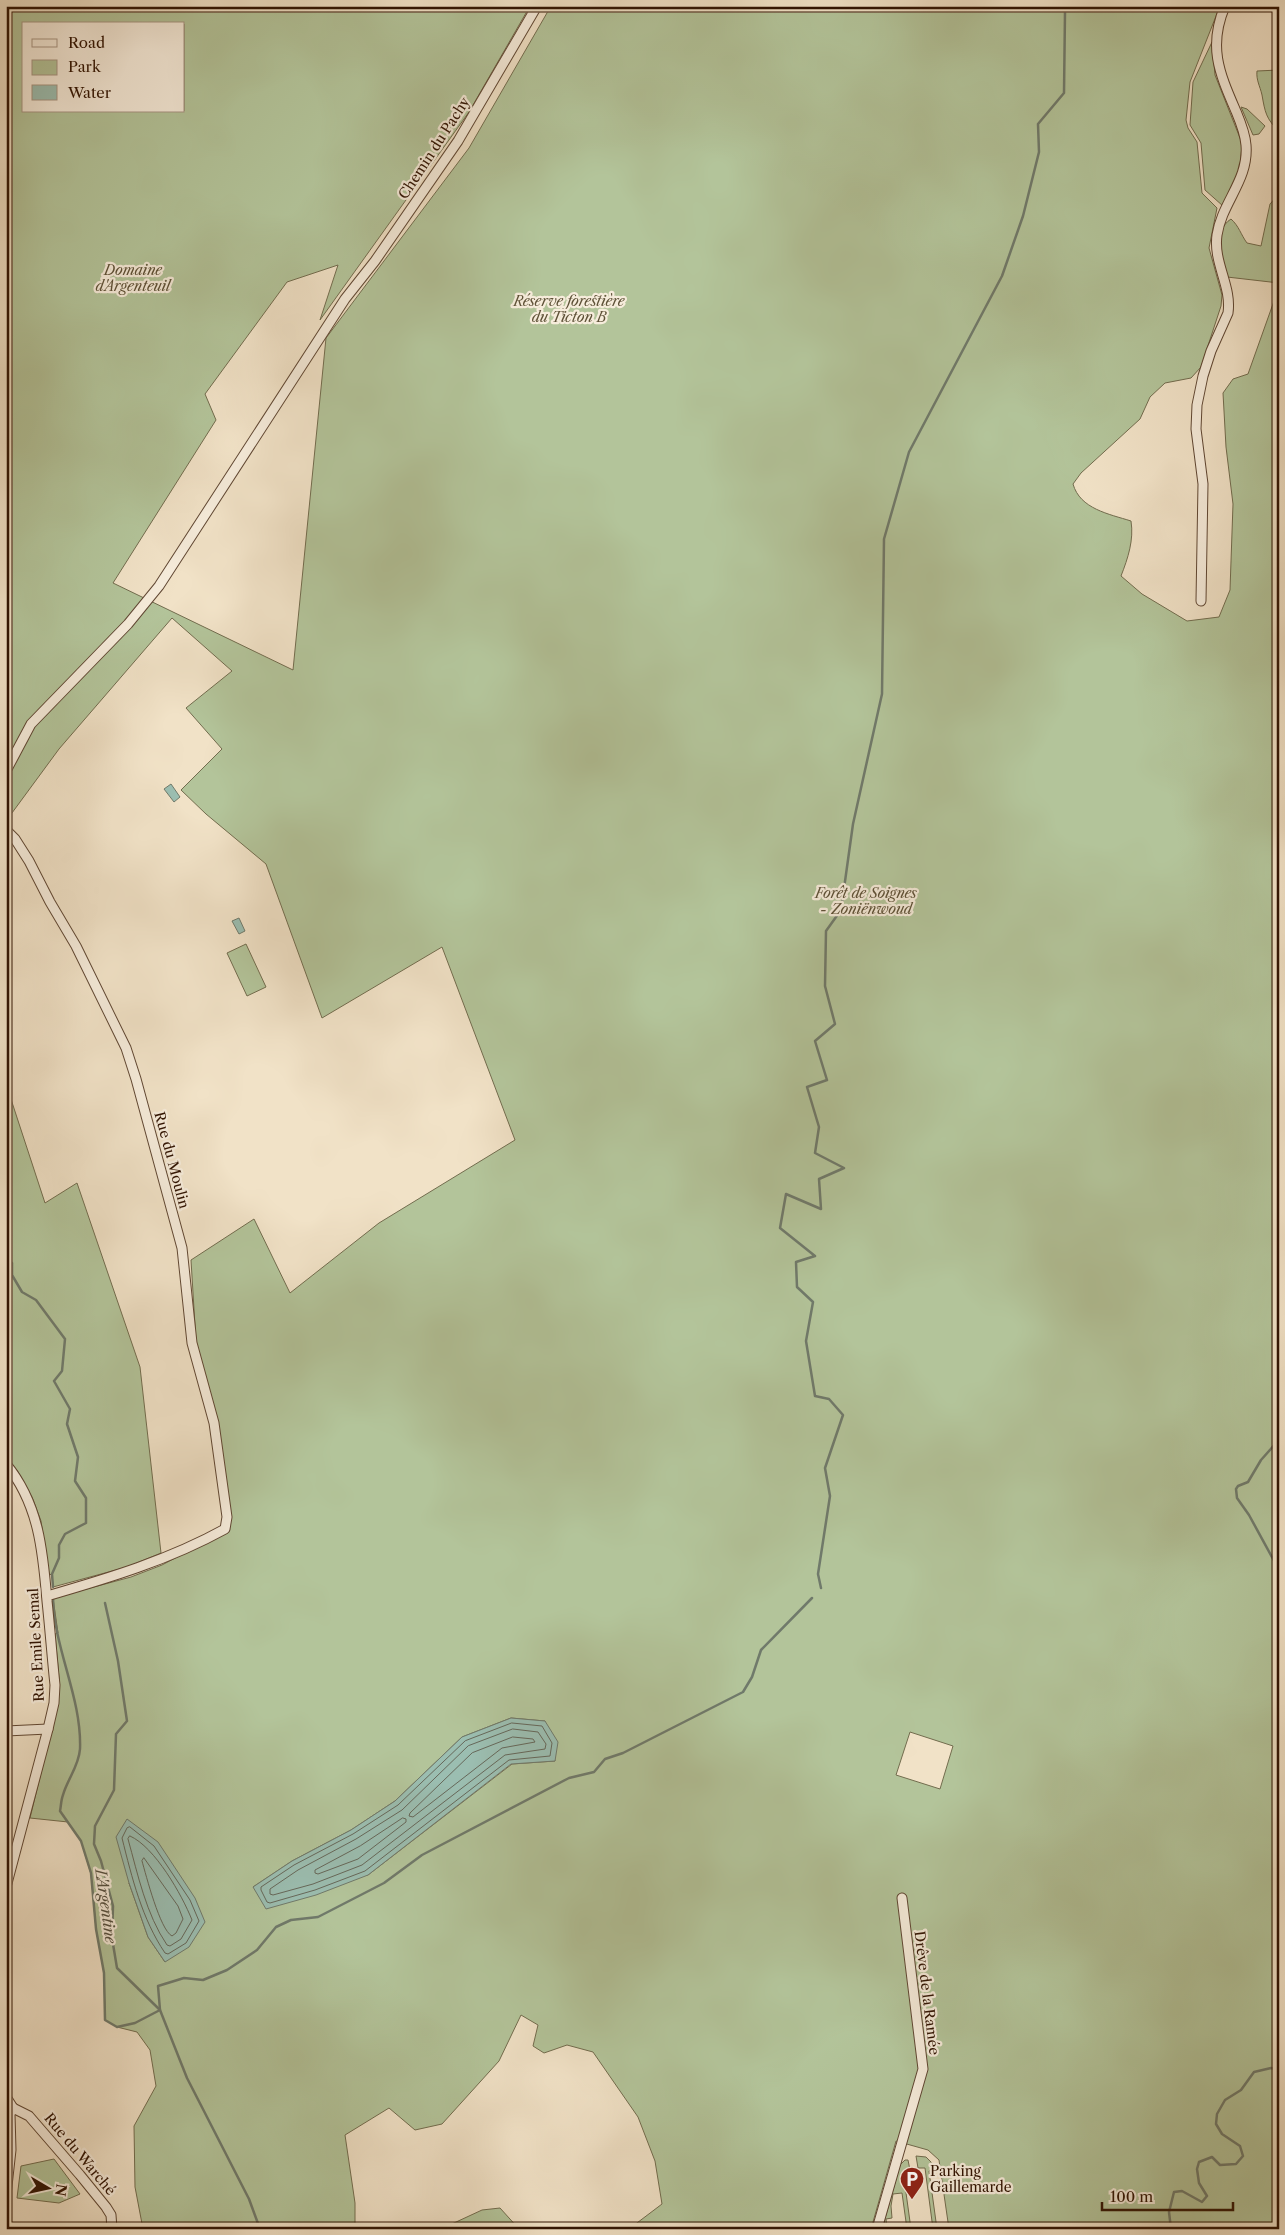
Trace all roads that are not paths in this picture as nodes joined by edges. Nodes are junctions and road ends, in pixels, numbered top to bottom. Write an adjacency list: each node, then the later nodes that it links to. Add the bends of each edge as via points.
1 (537, 6): 4 (street, Chemin du Pachy, via 458,141 345,299 159,586 128,624 31,724)
2 (1224, 6): 3 (street, via 1218,28 1217,62 1244,132 1246,154 1241,179 1221,217 1217,233 1216,254 1228,292 1228,313 1206,366 1197,406 1196,429 1203,484)
3 (1201, 601)
4 (6, 771)
5 (6, 830): 7 (street, Rue du Moulin, via 29,862 76,946 126,1048 136,1079 186,1264 192,1344 214,1423 227,1525 167,1557)
6 (6, 1464): 7 (street, Rue Emile Semal, via 28,1499 37,1522 44,1554)
7 (47, 1596): 8 (street, Rue Emile Semal, via 55,1685)
8 (48, 1729): 9 (street); 10 (street, Rue Emile Semal)
9 (6, 1731)
10 (6, 1887)
11 (902, 1898): 16 (street, Drêve de la Ramée, via 923,2069)
12 (6, 2097): 13 (street)
13 (13, 2108): 14 (street, via 10,2114 11,2150); 15 (street, Rue du Warché, via 29,2116 80,2175 111,2215)
14 (6, 2195)
15 (112, 2229)
16 (877, 2229)

